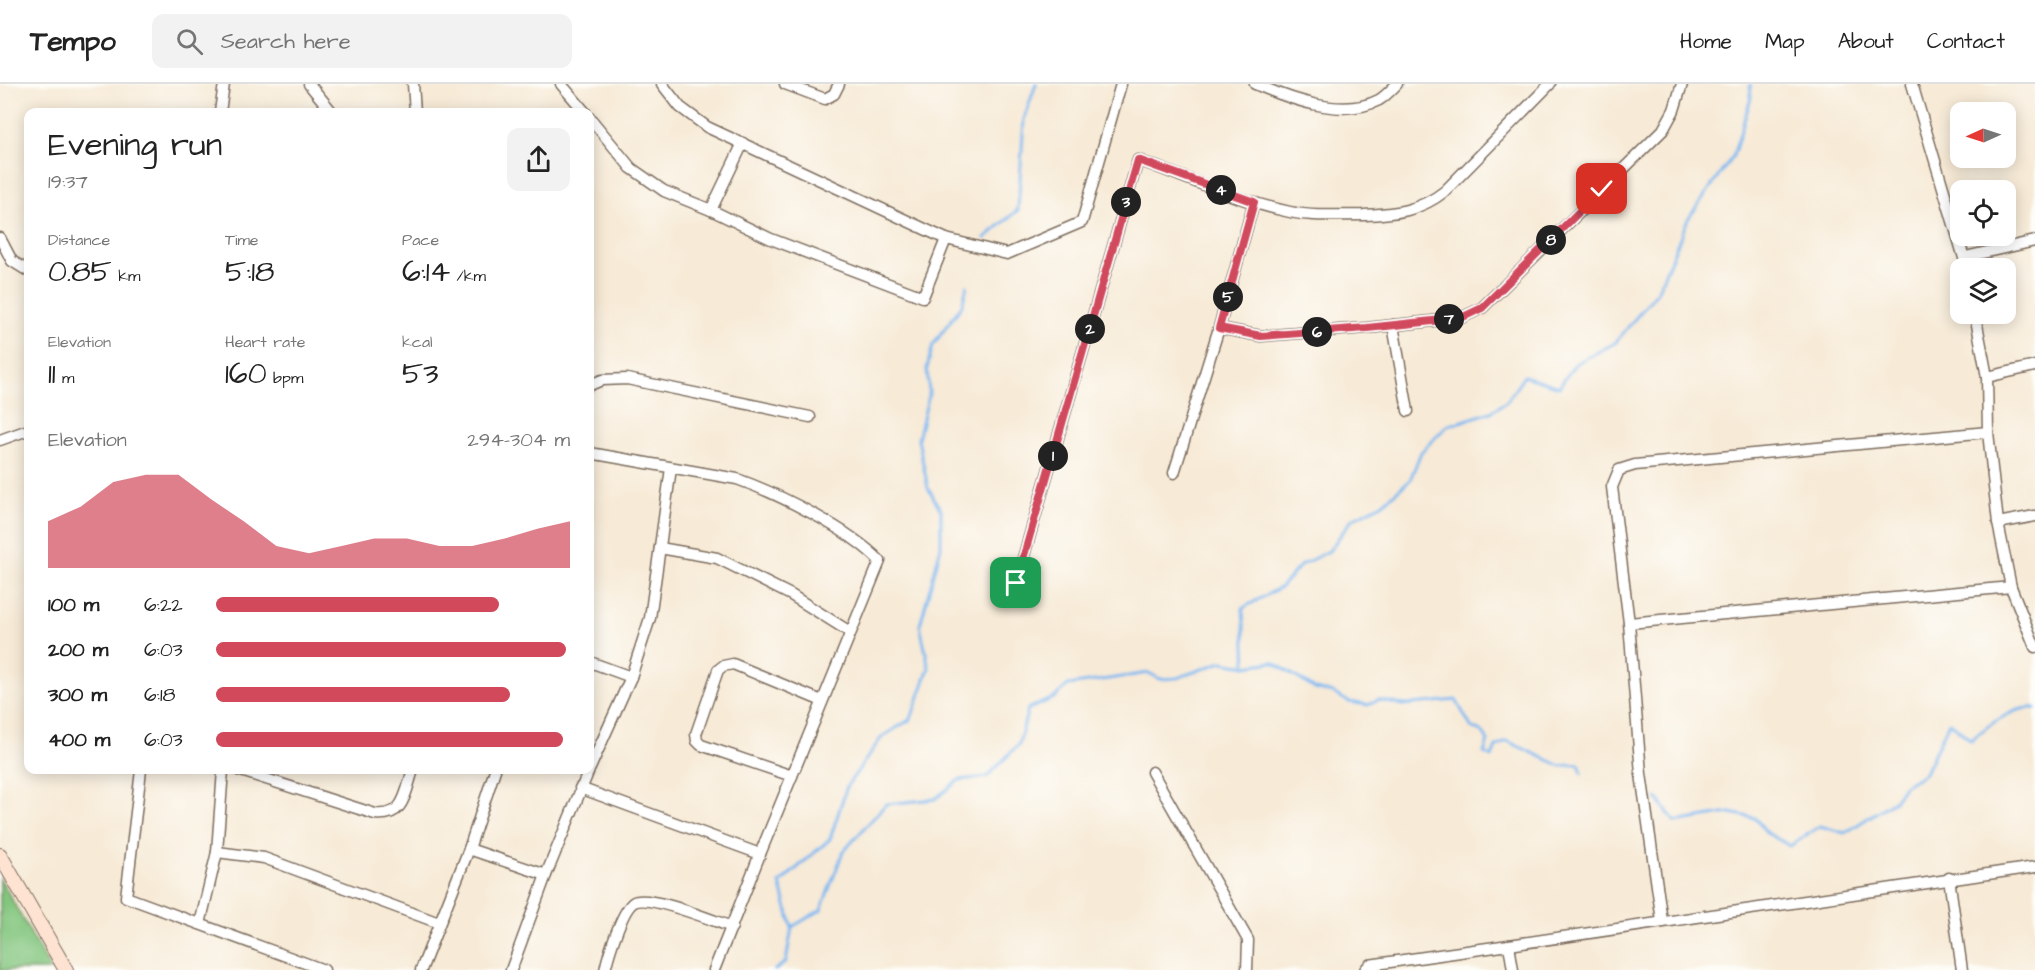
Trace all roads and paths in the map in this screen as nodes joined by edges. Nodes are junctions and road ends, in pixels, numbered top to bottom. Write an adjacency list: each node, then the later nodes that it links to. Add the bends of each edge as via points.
1 (224, 84): 14 (street)
2 (309, 84): 15 (street)
3 (413, 84): 16 (street)
4 (561, 84): 17 (street)
5 (662, 84): 19 (street, via 680,107 707,127)
6 (785, 84): 7 (street, via 825,99 834,94)
7 (839, 84)
8 (1121, 84): 23 (street, via 1082,222 1007,254)
9 (1255, 84): 10 (street, via 1289,99 1336,107 1359,106 1380,99)
10 (1397, 84)
11 (1550, 84): 20 (street, via 1430,203 1384,214 1325,216)
12 (1682, 84): 28 (street, via 1663,130 1482,308 1461,318)
13 (1912, 84): 25 (street)
14 (221, 108)
15 (329, 108)
16 (415, 108)
17 (582, 108)
18 (594, 123): 21 (street, via 631,168 647,181)
19 (743, 143): 21 (street); 23 (street)
20 (1254, 202): 29 (street); 44 (street, via 1138,160)
21 (711, 210): 23 (street, via 771,239 923,297)
22 (0, 238): 26 (street, via 12,261)
23 (946, 239)
24 (2035, 241): 25 (street)
25 (1965, 257)
26 (24, 268)
27 (1977, 324): 31 (street)
28 (1393, 325): 29 (street, via 1261,336); 33 (street)
29 (1219, 328): 40 (street)
30 (2035, 366): 31 (street)
31 (1986, 377): 36 (street)
32 (594, 383): 34 (street, via 627,379)
33 (1408, 411)
34 (810, 417)
35 (24, 431): 37 (street)
36 (1988, 432): 42 (street); 46 (street, via 1635,465 1618,470 1612,487)
37 (0, 440)
38 (594, 454): 39 (street)
39 (671, 468): 43 (street); 47 (street, via 754,485 866,547 880,561)
40 (1174, 473)
41 (2035, 516): 42 (street)
42 (1998, 522): 45 (street)
43 (660, 548): 47 (street, via 717,558 790,595); 50 (street, via 650,618)
44 (1016, 583)
45 (2011, 587): 46 (street); 48 (street)
46 (1629, 623): 69 (street, via 1641,774)
47 (850, 632): 51 (street)
48 (2035, 647)
49 (594, 663): 50 (street)
50 (631, 677): 52 (street)
51 (822, 700): 60 (street); 60 (street, via 733,664 718,670 697,741)
52 (594, 758)
53 (1152, 772): 80 (street, via 1248,940)
54 (141, 774): 71 (street, via 126,897)
55 (223, 774): 63 (street)
56 (250, 774): 57 (street, via 385,815 400,808)
57 (412, 774)
58 (494, 774): 62 (street)
59 (587, 774): 61 (street)
60 (792, 776): 64 (street)
61 (580, 788): 64 (street); 67 (street)
62 (469, 849): 67 (street); 70 (street)
63 (217, 852): 70 (street, via 264,858); 71 (street)
64 (760, 854): 72 (street)
65 (0, 855): 74 (street)
66 (2035, 867): 68 (street)
67 (546, 875): 77 (street)
68 (1949, 878): 69 (street); 83 (street)
69 (1662, 921): 73 (street)
70 (439, 923): 76 (street)
71 (200, 924): 75 (street)
72 (732, 927): 78 (street, via 650,900 633,903 621,923); 79 (street)
73 (1509, 945): 81 (street, via 1369,965); 82 (street)
74 (66, 970)
75 (324, 970)
76 (421, 970)
77 (511, 970)
78 (605, 970)
79 (714, 970)
80 (1247, 970)
81 (1365, 970)
82 (1513, 970)
83 (1962, 970)

